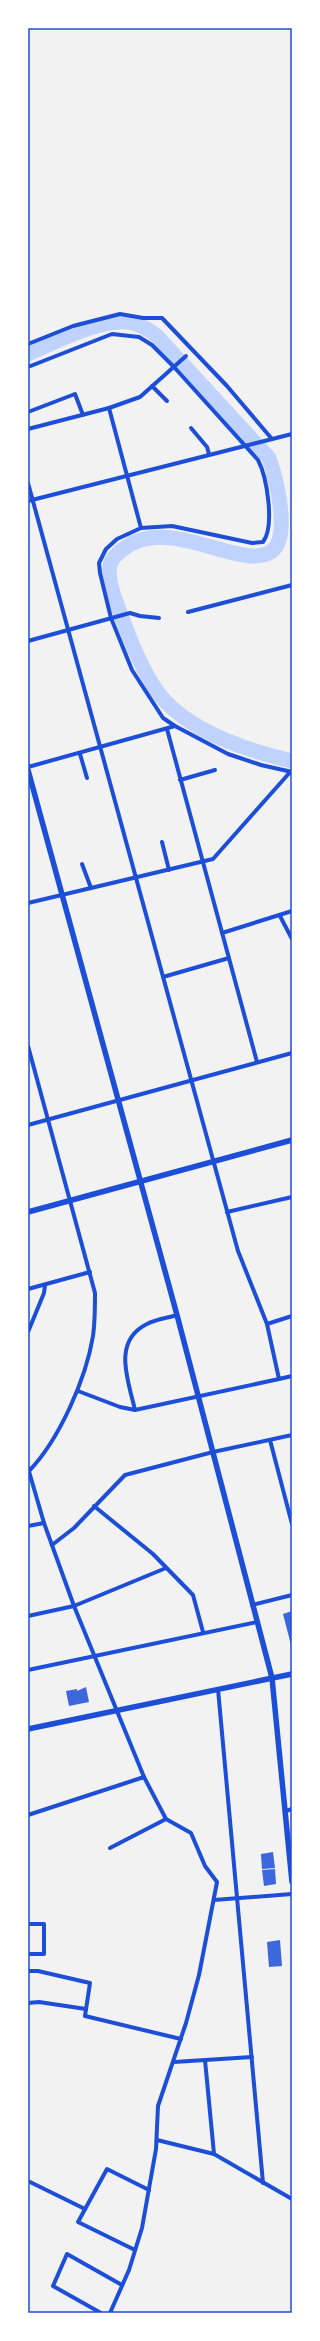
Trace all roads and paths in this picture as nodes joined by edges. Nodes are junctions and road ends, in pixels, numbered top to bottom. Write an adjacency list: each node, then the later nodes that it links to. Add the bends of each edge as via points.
1 (28, 344): 13 (street, via 73,326 120,314 162,318 227,386)
2 (185, 356): 4 (street)
3 (28, 366): 4 (street, via 112,334 139,337)
4 (175, 366): 5 (street); 14 (street)
5 (152, 386): 6 (street); 7 (street, via 140,397)
6 (167, 401)
7 (109, 408): 9 (street); 16 (street)
8 (28, 412): 9 (street, via 75,394)
9 (83, 415): 11 (street)
10 (191, 428): 15 (street, via 207,447)
11 (28, 429)
12 (292, 434): 13 (street)
13 (272, 439): 14 (street)
14 (245, 445): 15 (street); 19 (street, via 264,472 270,528 263,542 252,543 172,526)
15 (209, 454): 16 (street)
16 (127, 476): 18 (street); 19 (street)
17 (28, 483): 18 (street)
18 (30, 500): 24 (street)
19 (141, 528): 22 (street, via 116,539 106,549 99,564)
20 (292, 585): 21 (street)
21 (188, 612)
22 (112, 617): 23 (street, via 127,613); 24 (street); 26 (street, via 132,670 159,712)
23 (159, 618)
24 (68, 630): 25 (street); 28 (street)
25 (28, 641)
26 (175, 726): 27 (street); 33 (street, via 228,754 261,765)
27 (166, 729): 28 (street); 35 (street)
28 (101, 747): 29 (street); 40 (street)
29 (80, 754): 30 (street); 34 (street)
30 (28, 767)
31 (28, 770): 42 (street)
32 (215, 770): 35 (street)
33 (292, 771): 37 (street, via 218,855)
34 (87, 778)
35 (180, 780): 37 (street)
36 (162, 842): 39 (street)
37 (203, 863): 39 (street); 46 (street)
38 (82, 864): 41 (street)
39 (169, 870): 40 (street)
40 (136, 878): 41 (street); 49 (street)
41 (91, 888): 42 (street)
42 (64, 896): 43 (street); 55 (street)
43 (28, 903)
44 (292, 911): 45 (street)
45 (280, 916): 46 (street); 47 (street)
46 (222, 933): 48 (street)
47 (292, 939)
48 (229, 958): 49 (street); 53 (street)
49 (163, 977): 54 (street)
50 (28, 1046): 52 (street)
51 (292, 1053): 53 (street)
52 (30, 1058): 56 (street)
53 (257, 1062): 54 (street)
54 (191, 1081): 55 (street); 59 (street)
55 (118, 1100): 56 (street); 60 (street)
56 (47, 1119): 57 (street); 62 (street)
57 (28, 1125)
58 (292, 1140): 59 (street)
59 (213, 1161): 60 (street); 64 (street)
60 (141, 1181): 62 (street); 68 (street)
61 (292, 1197): 64 (street)
62 (69, 1201): 63 (street); 65 (street)
63 (28, 1212)
64 (227, 1212): 70 (street, via 238,1251)
65 (90, 1272): 66 (street); 74 (street, via 95,1293 93,1335)
66 (45, 1284): 67 (street); 71 (street, via 44,1293)
67 (28, 1289)
68 (177, 1315): 75 (street); 76 (street, via 147,1324 128,1341 124,1365)
69 (292, 1316): 70 (street)
70 (267, 1324): 73 (street)
71 (28, 1332)
72 (292, 1376): 73 (street)
73 (279, 1379): 75 (street)
74 (78, 1391): 76 (street); 80 (street, via 42,1458)
75 (198, 1396): 76 (street); 79 (street)
76 (135, 1410)
77 (292, 1435): 78 (street)
78 (270, 1440): 79 (street); 83 (street)
79 (213, 1452): 81 (street, via 125,1475); 88 (street)
80 (29, 1469): 82 (street)
81 (94, 1506): 85 (street, via 74,1528); 86 (street, via 153,1554)
82 (44, 1523): 84 (street); 85 (street)
83 (292, 1524)
84 (28, 1526)
85 (52, 1545): 89 (street)
86 (166, 1568): 89 (street); 92 (street, via 193,1595)
87 (292, 1595): 88 (street)
88 (252, 1605): 91 (street)
89 (74, 1606): 90 (street); 93 (street)
90 (28, 1616)
91 (257, 1622): 92 (street); 96 (street)
92 (203, 1632): 93 (street)
93 (94, 1657): 94 (street); 98 (street)
94 (28, 1670)
95 (292, 1674): 96 (street)
96 (272, 1678): 97 (street); 102 (street)
97 (218, 1689): 98 (street); 108 (street)
98 (116, 1711): 99 (street); 100 (street)
99 (28, 1729)
100 (144, 1777): 103 (street); 104 (street)
101 (292, 1808): 102 (street)
102 (286, 1811): 106 (street)
103 (28, 1814)
104 (166, 1819): 105 (street); 109 (street, via 191,1833 205,1866 218,1882)
105 (110, 1848)
106 (292, 1882)
107 (292, 1894): 108 (street)
108 (238, 1899): 109 (street); 116 (street)
109 (214, 1900): 115 (street, via 199,1975)
110 (28, 1924): 111 (street, via 44,1924 44,1954)
111 (28, 1954)
112 (28, 1970): 114 (street, via 90,1983)
113 (28, 2002): 114 (street)
114 (86, 2009): 115 (street, via 85,2016)
115 (182, 2039): 118 (street)
116 (252, 2057): 117 (street); 122 (street)
117 (205, 2060): 118 (street); 120 (street)
118 (174, 2062): 119 (street, via 158,2106)
119 (157, 2140): 120 (street); 123 (street)
120 (214, 2154): 122 (street)
121 (28, 2181): 125 (street)
122 (263, 2183): 124 (street)
123 (149, 2190): 125 (street, via 107,2169); 126 (street)
124 (292, 2199)
125 (85, 2209): 126 (street, via 78,2222)
126 (135, 2250): 127 (street)
127 (122, 2285): 128 (street, via 67,2254 53,2286); 129 (street)
128 (102, 2313)
129 (110, 2313)

